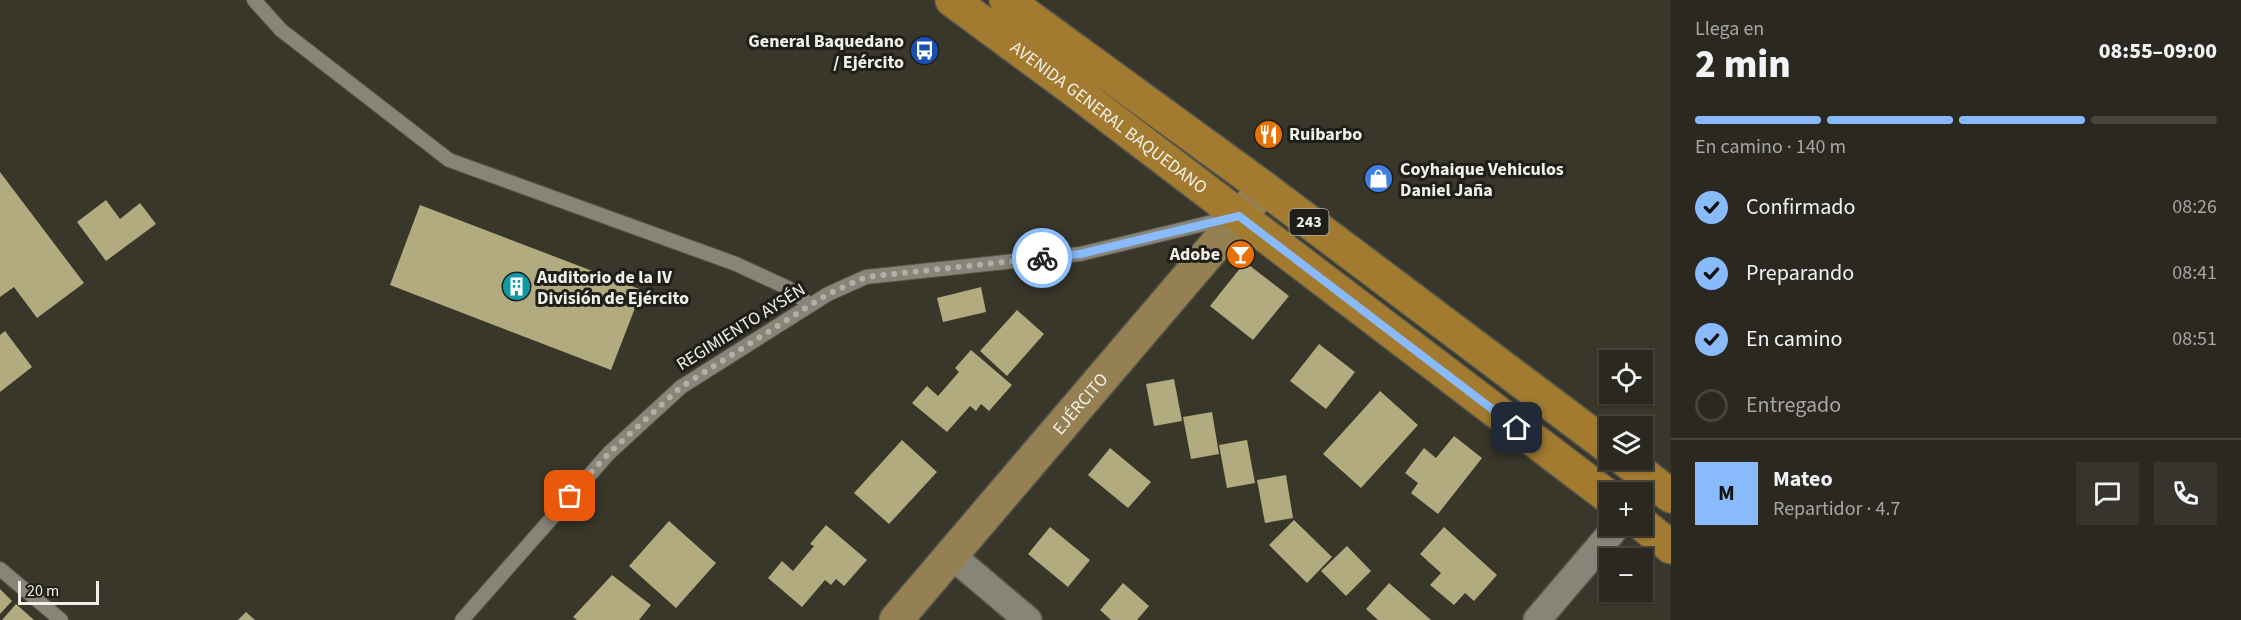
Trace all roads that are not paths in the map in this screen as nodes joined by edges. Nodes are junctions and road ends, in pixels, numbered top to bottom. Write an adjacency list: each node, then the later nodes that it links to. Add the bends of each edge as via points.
1 (254, 0): 7 (lane, via 281,30 449,160 736,264 788,288)
2 (952, 0): 4 (main road, AVENIDA GENERAL BAQUEDANO / 243)
3 (1006, 0): 4 (main road, AVENIDA GENERAL BAQUEDANO / 243)
4 (1079, 74): 5 (main road, AVENIDA GENERAL BAQUEDANO / 243); 6 (main road, AVENIDA GENERAL BAQUEDANO / 243)
5 (1264, 189): 6 (street, EJÉRCITO); 8 (main road, AVENIDA GENERAL BAQUEDANO / 243)
6 (1239, 216): 7 (lane, REGIMIENTO AYSÉN, via 1080,254 866,277); 10 (main road, AVENIDA GENERAL BAQUEDANO / 243); 15 (street, EJÉRCITO)
7 (810, 305): 18 (lane, REGIMIENTO AYSÉN, via 681,387 609,453)
8 (1599, 440)
9 (1635, 470): 11 (main road)
10 (1599, 490)
11 (1656, 491)
12 (1653, 533): 14 (main road)
13 (1609, 536): 21 (street)
14 (1671, 547)
15 (951, 555): 19 (street, EJÉRCITO); 20 (street)
16 (0, 569): 17 (lane)
17 (61, 620)
18 (462, 620)
19 (896, 620)
20 (1028, 620)
21 (1537, 620)

